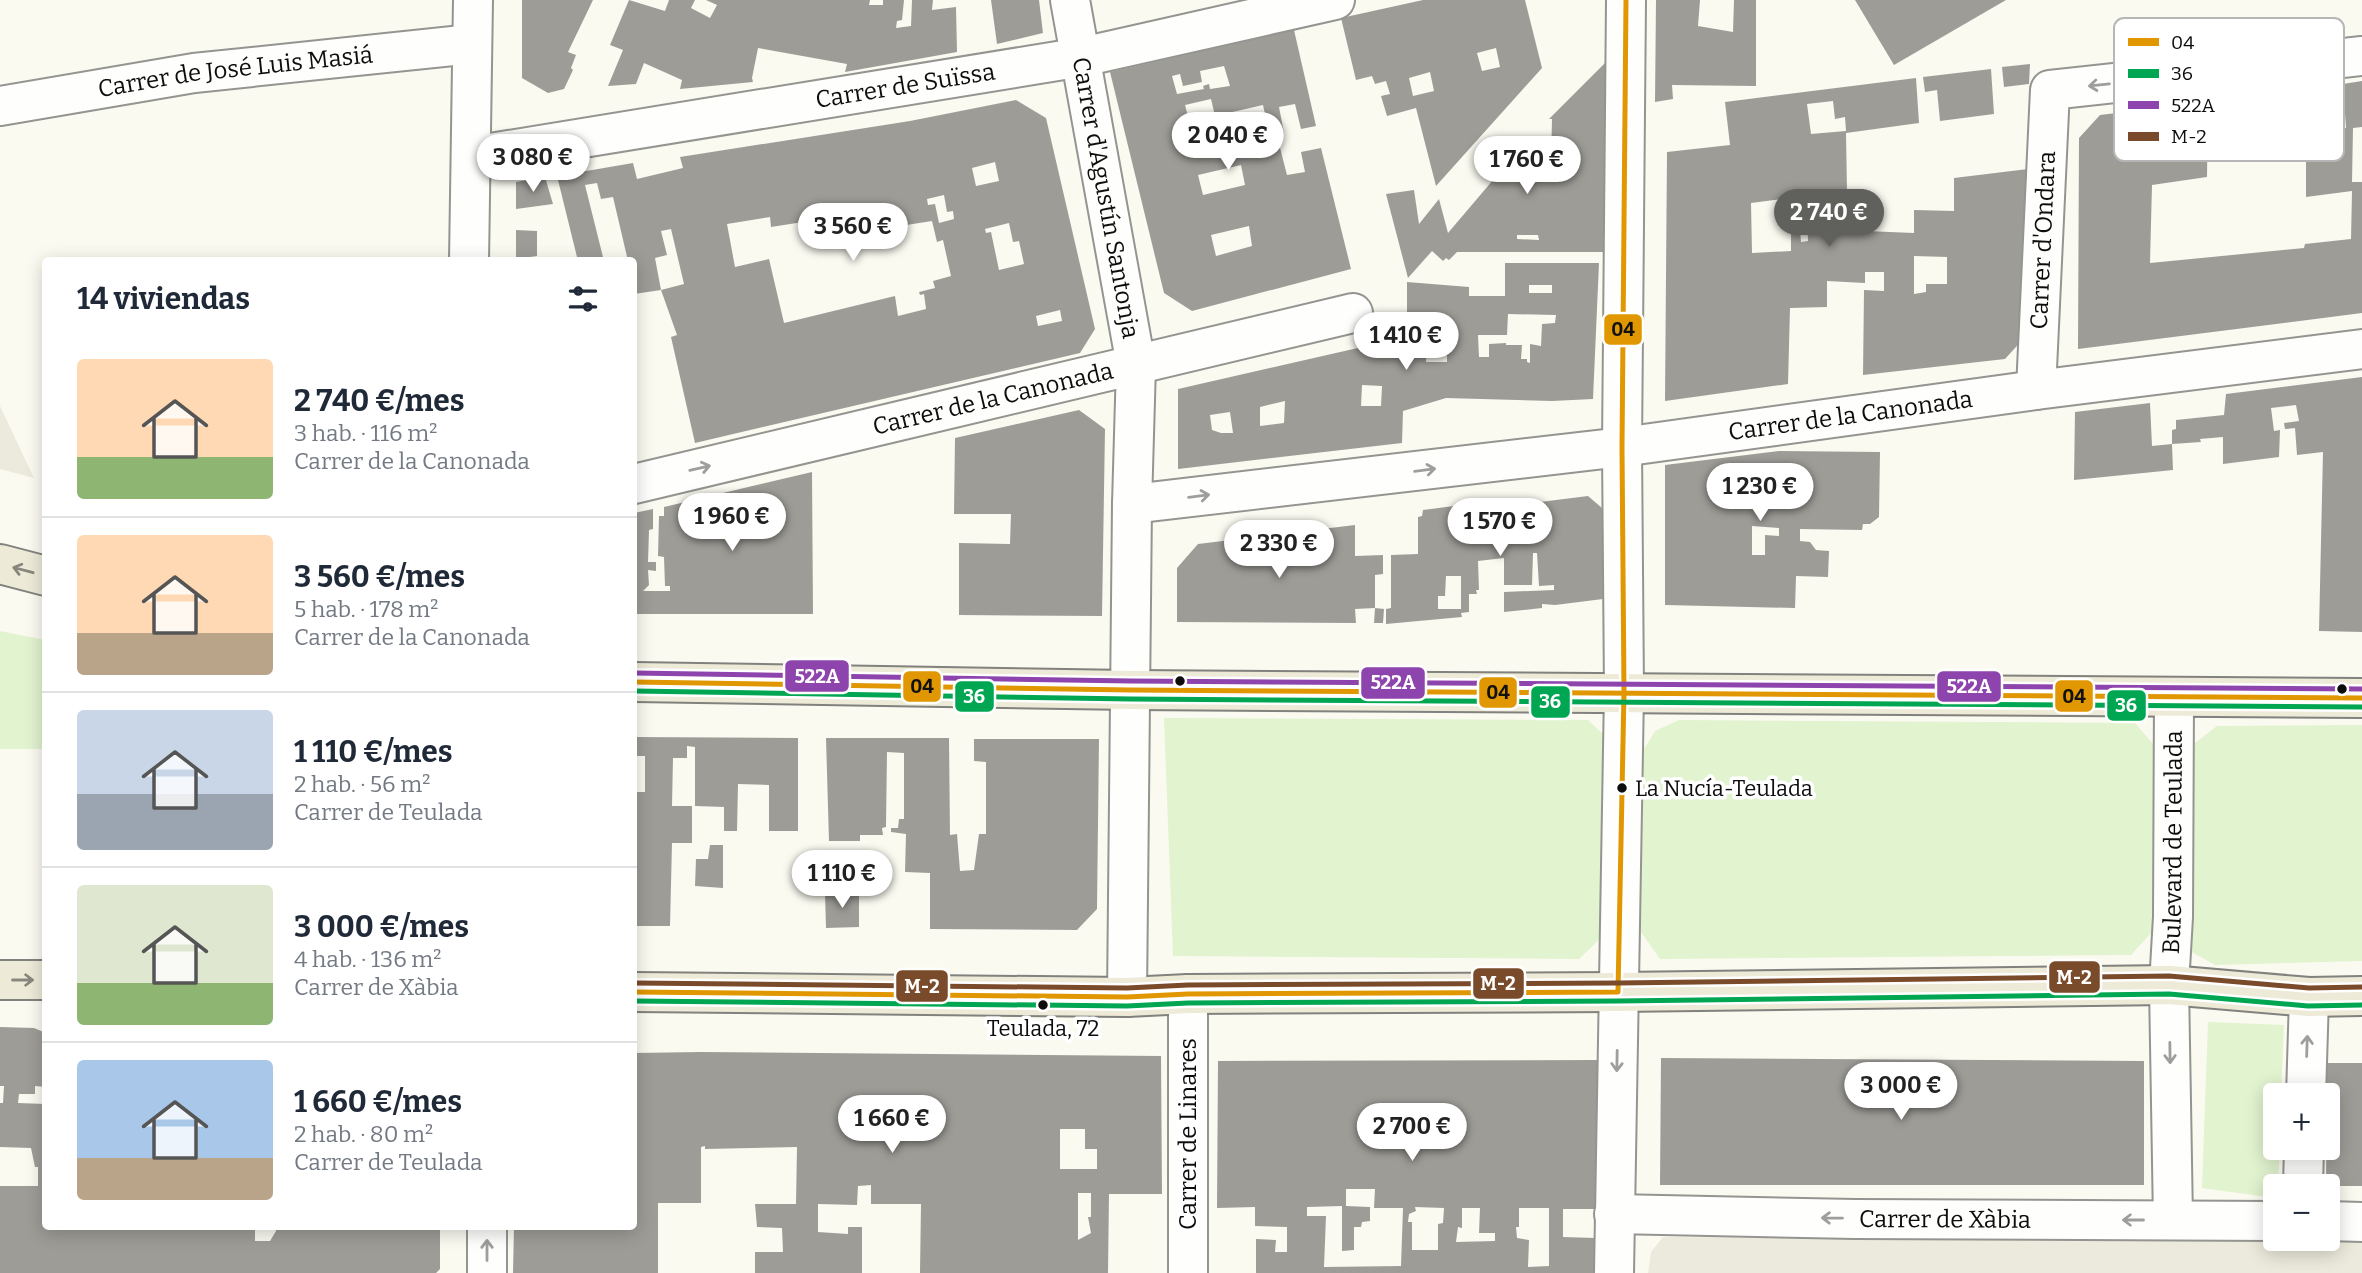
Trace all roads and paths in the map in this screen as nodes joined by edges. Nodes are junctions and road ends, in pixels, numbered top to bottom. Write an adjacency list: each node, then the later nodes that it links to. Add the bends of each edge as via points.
1 (472, 0): 6 (street)
2 (1070, 0): 8 (street, Carrer d'Agustín Santonja)
3 (1335, 0): 5 (street, Carrer de Suïssa)
4 (1626, 0): 18 (street)
5 (1269, 7): 8 (street, Carrer de Suïssa)
6 (472, 44): 11 (street, Carrer de José Luis Masiá, via 194,73); 12 (street)
7 (2362, 56): 9 (street, Carrer d'Ondara, one-way to 9)
8 (1082, 57): 12 (street, Carrer de Suïssa); 16 (street, Carrer d'Agustín Santonja)
9 (2344, 58)
10 (2114, 83): 17 (street, Carrer d'Ondara, one-way to 17, via 2050,90)
11 (0, 106)
12 (472, 156): 13 (street)
13 (469, 257)
14 (1353, 313): 16 (street, Carrer de la Canonada)
15 (2362, 349): 17 (street, Carrer de la Canonada)
16 (1136, 365): 19 (street, Carrer de la Canonada, one-way to 16); 20 (street, Carrer d'Agustín Santonja)
17 (2036, 390): 18 (street, Carrer de la Canonada)
18 (1622, 447): 20 (street, Carrer de la Canonada, one-way to 18); 25 (street)
19 (637, 483)
20 (1132, 503): 24 (street, Carrer d'Agustín Santonja)
21 (0, 564): 22 (main road, one-way to 21)
22 (42, 575)
23 (637, 682): 24 (main road, Bulevard de Teulada)
24 (1131, 690): 25 (main road, Bulevard de Teulada); 35 (street, Carrer d'Agustín Santonja)
25 (1624, 692): 27 (main road, Bulevard de Teulada); 32 (street)
26 (2362, 698): 27 (main road, Bulevard de Teulada)
27 (2174, 699): 30 (street, Bulevard de Teulada)
28 (0, 980): 29 (main road, one-way to 29)
29 (42, 980)
30 (2169, 985): 32 (main road); 36 (main road); 39 (street, Bulevard de Teulada, one-way to 39)
31 (637, 992): 35 (main road)
32 (1618, 992): 33 (main road); 38 (street, one-way to 38)
33 (1188, 994): 35 (main road); 45 (street, Carrer de Linares)
34 (2362, 996): 36 (main road)
35 (1127, 997)
36 (2309, 997): 37 (street, one-way to 36)
37 (2306, 1083)
38 (1614, 1214): 39 (street, Carrer de Xàbia, one-way to 38); 46 (street)
39 (2173, 1220): 40 (street, Carrer de Xàbia)
40 (2263, 1221)
41 (2340, 1221): 42 (street)
42 (2362, 1222)
43 (487, 1230): 44 (street, one-way to 43)
44 (487, 1273)
45 (1188, 1273)
46 (1614, 1273)

